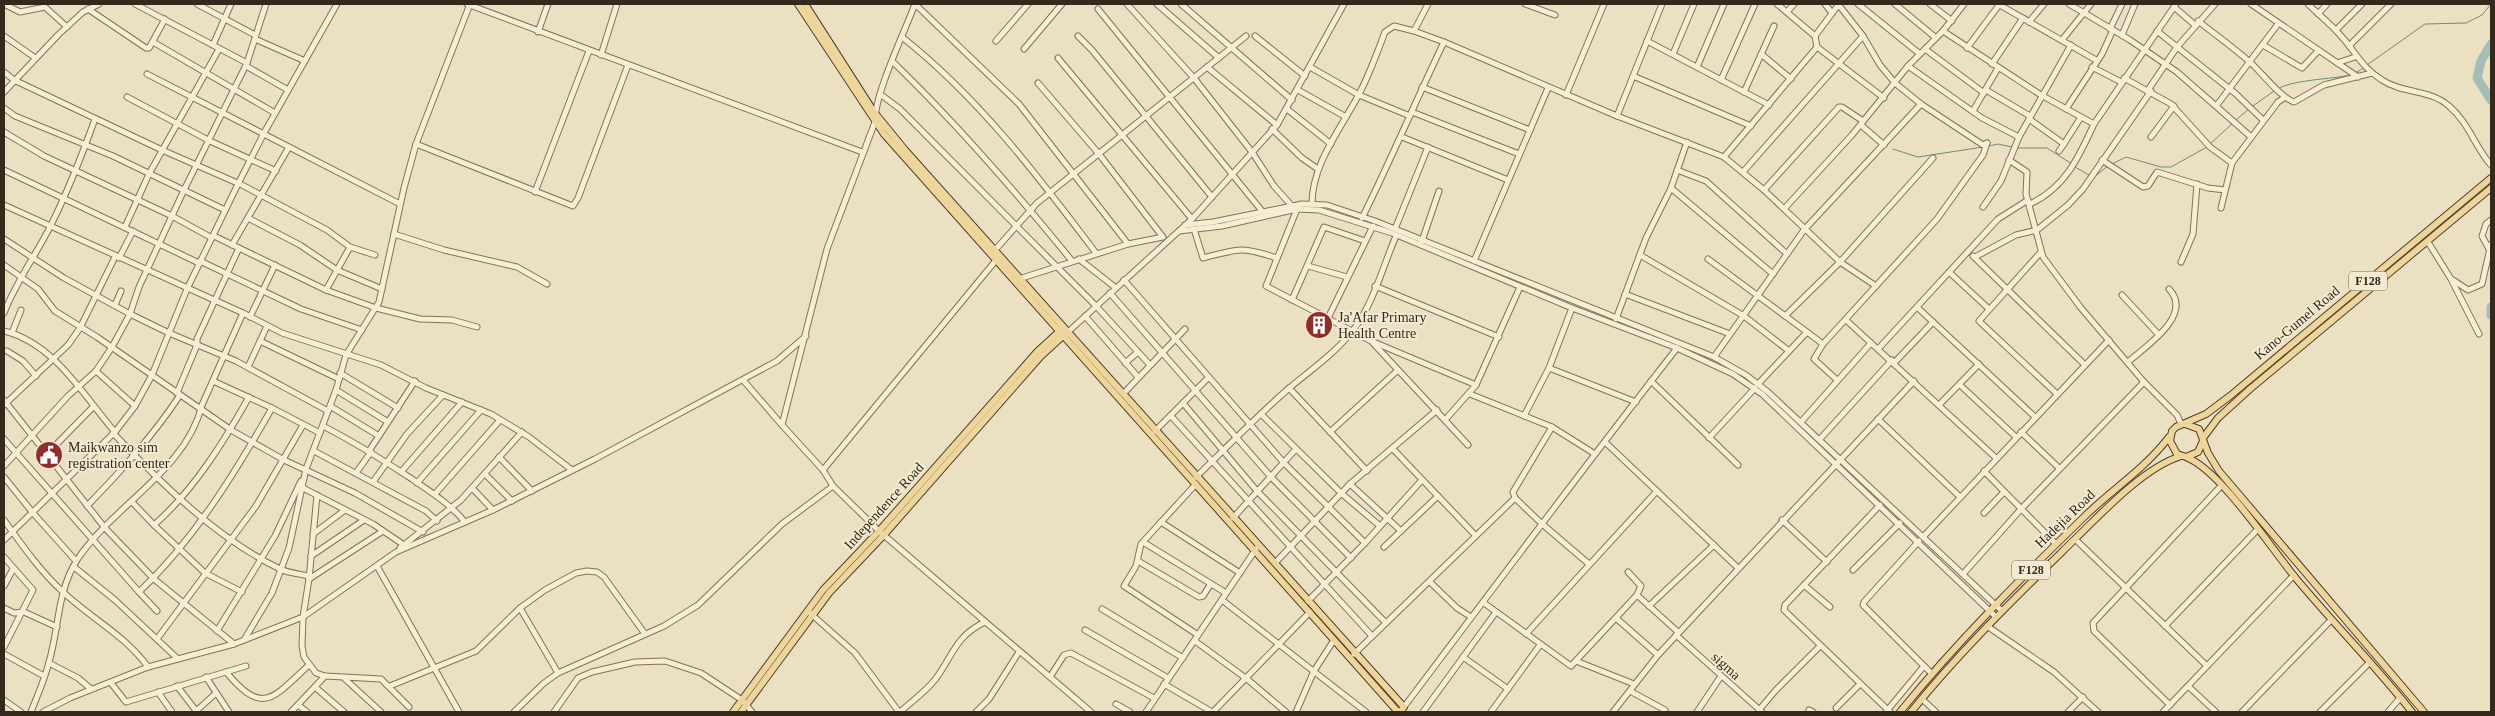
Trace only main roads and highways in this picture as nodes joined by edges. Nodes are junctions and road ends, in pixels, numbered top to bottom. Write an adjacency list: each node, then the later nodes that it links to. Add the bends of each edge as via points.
1 (798, 4): 5 (main road, via 875,122)
2 (804, 4): 5 (main road, via 874,112)
3 (2491, 178): 6 (main road, Kano-Gumel Road / F128)
4 (2491, 188): 7 (main road, Kano-Gumel Road / F128)
5 (943, 196): 8 (main road); 8 (main road, via 1022,278)
6 (2383, 269): 7 (main road); 9 (main road, Kano-Gumel Road / F128, via 2230,396 2206,414)
7 (2388, 275): 11 (main road, Kano-Gumel Road / F128, via 2224,412)
8 (1064, 331): 13 (main road); 13 (main road); 15 (main road, Independence Road, via 1037,352 881,534 809,612)
9 (2183, 424): 10 (main road, F128); 11 (main road, via 2194,426)
10 (2170, 436): 12 (main road, via 2171,446); 19 (main road, Hadejia Road / F128, via 2153,457 2085,516 1990,611)
11 (2203, 439): 12 (main road, F128, via 2198,452); 22 (main road, via 2224,477)
12 (2184, 457): 20 (main road, Hadejia Road / F128, via 2156,467 2097,516 1987,626); 21 (main road, via 2202,465 2221,486)
13 (1196, 480): 14 (main road); 14 (main road)
14 (1257, 548): 16 (main road, via 1334,640); 16 (main road, via 1308,601)
15 (744, 703): 17 (main road, Independence Road); 18 (main road, Independence Road)
16 (1400, 711)
17 (733, 712)
18 (742, 712)
19 (1900, 712)
20 (1911, 712)
21 (2412, 712)
22 (2424, 712)

